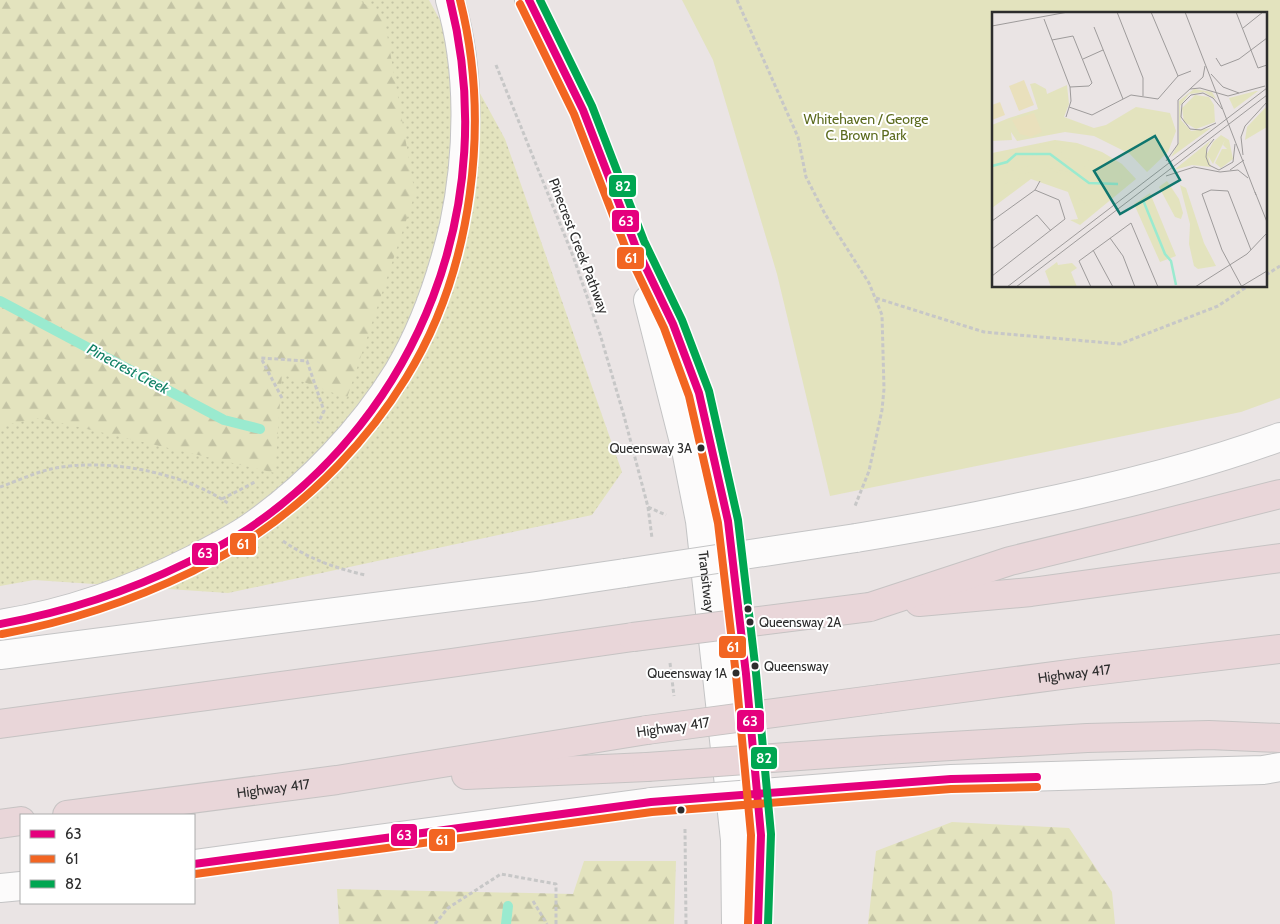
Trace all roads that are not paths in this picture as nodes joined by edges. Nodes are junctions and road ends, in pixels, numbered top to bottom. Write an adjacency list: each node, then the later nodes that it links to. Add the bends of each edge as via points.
1 (450, 0): 8 (lane, via 460,42 465,119 464,162 458,204 437,288 398,371 373,409 318,470 256,523 228,542 115,595)
2 (529, 0): 3 (lane, Transitway, via 583,110)
3 (635, 245): 21 (lane, Transitway, via 686,450 700,521 735,840); 22 (lane, Transitway, via 672,324 699,393 728,521 760,835)
4 (1280, 437): 10 (lane, bridge, via 1188,467 1080,495 918,528 511,590)
5 (1280, 494): 7 (highway, via 1010,560)
6 (1280, 558): 7 (highway, via 1031,592)
7 (870, 606): 11 (highway, bridge)
8 (0, 624)
9 (1280, 649): 14 (highway, Highway 417, bridge, via 647,730)
10 (0, 655)
11 (0, 724)
12 (1280, 738): 14 (highway, bridge, via 1209,735 1087,738 646,767)
13 (1280, 767): 18 (lane, bridge, via 951,779 651,802)
14 (337, 780): 15 (highway, Highway 417)
15 (75, 814)
16 (20, 821): 17 (highway)
17 (0, 824)
18 (195, 864)
19 (20, 886): 20 (lane)
20 (0, 888)
21 (736, 924)
22 (758, 924)

